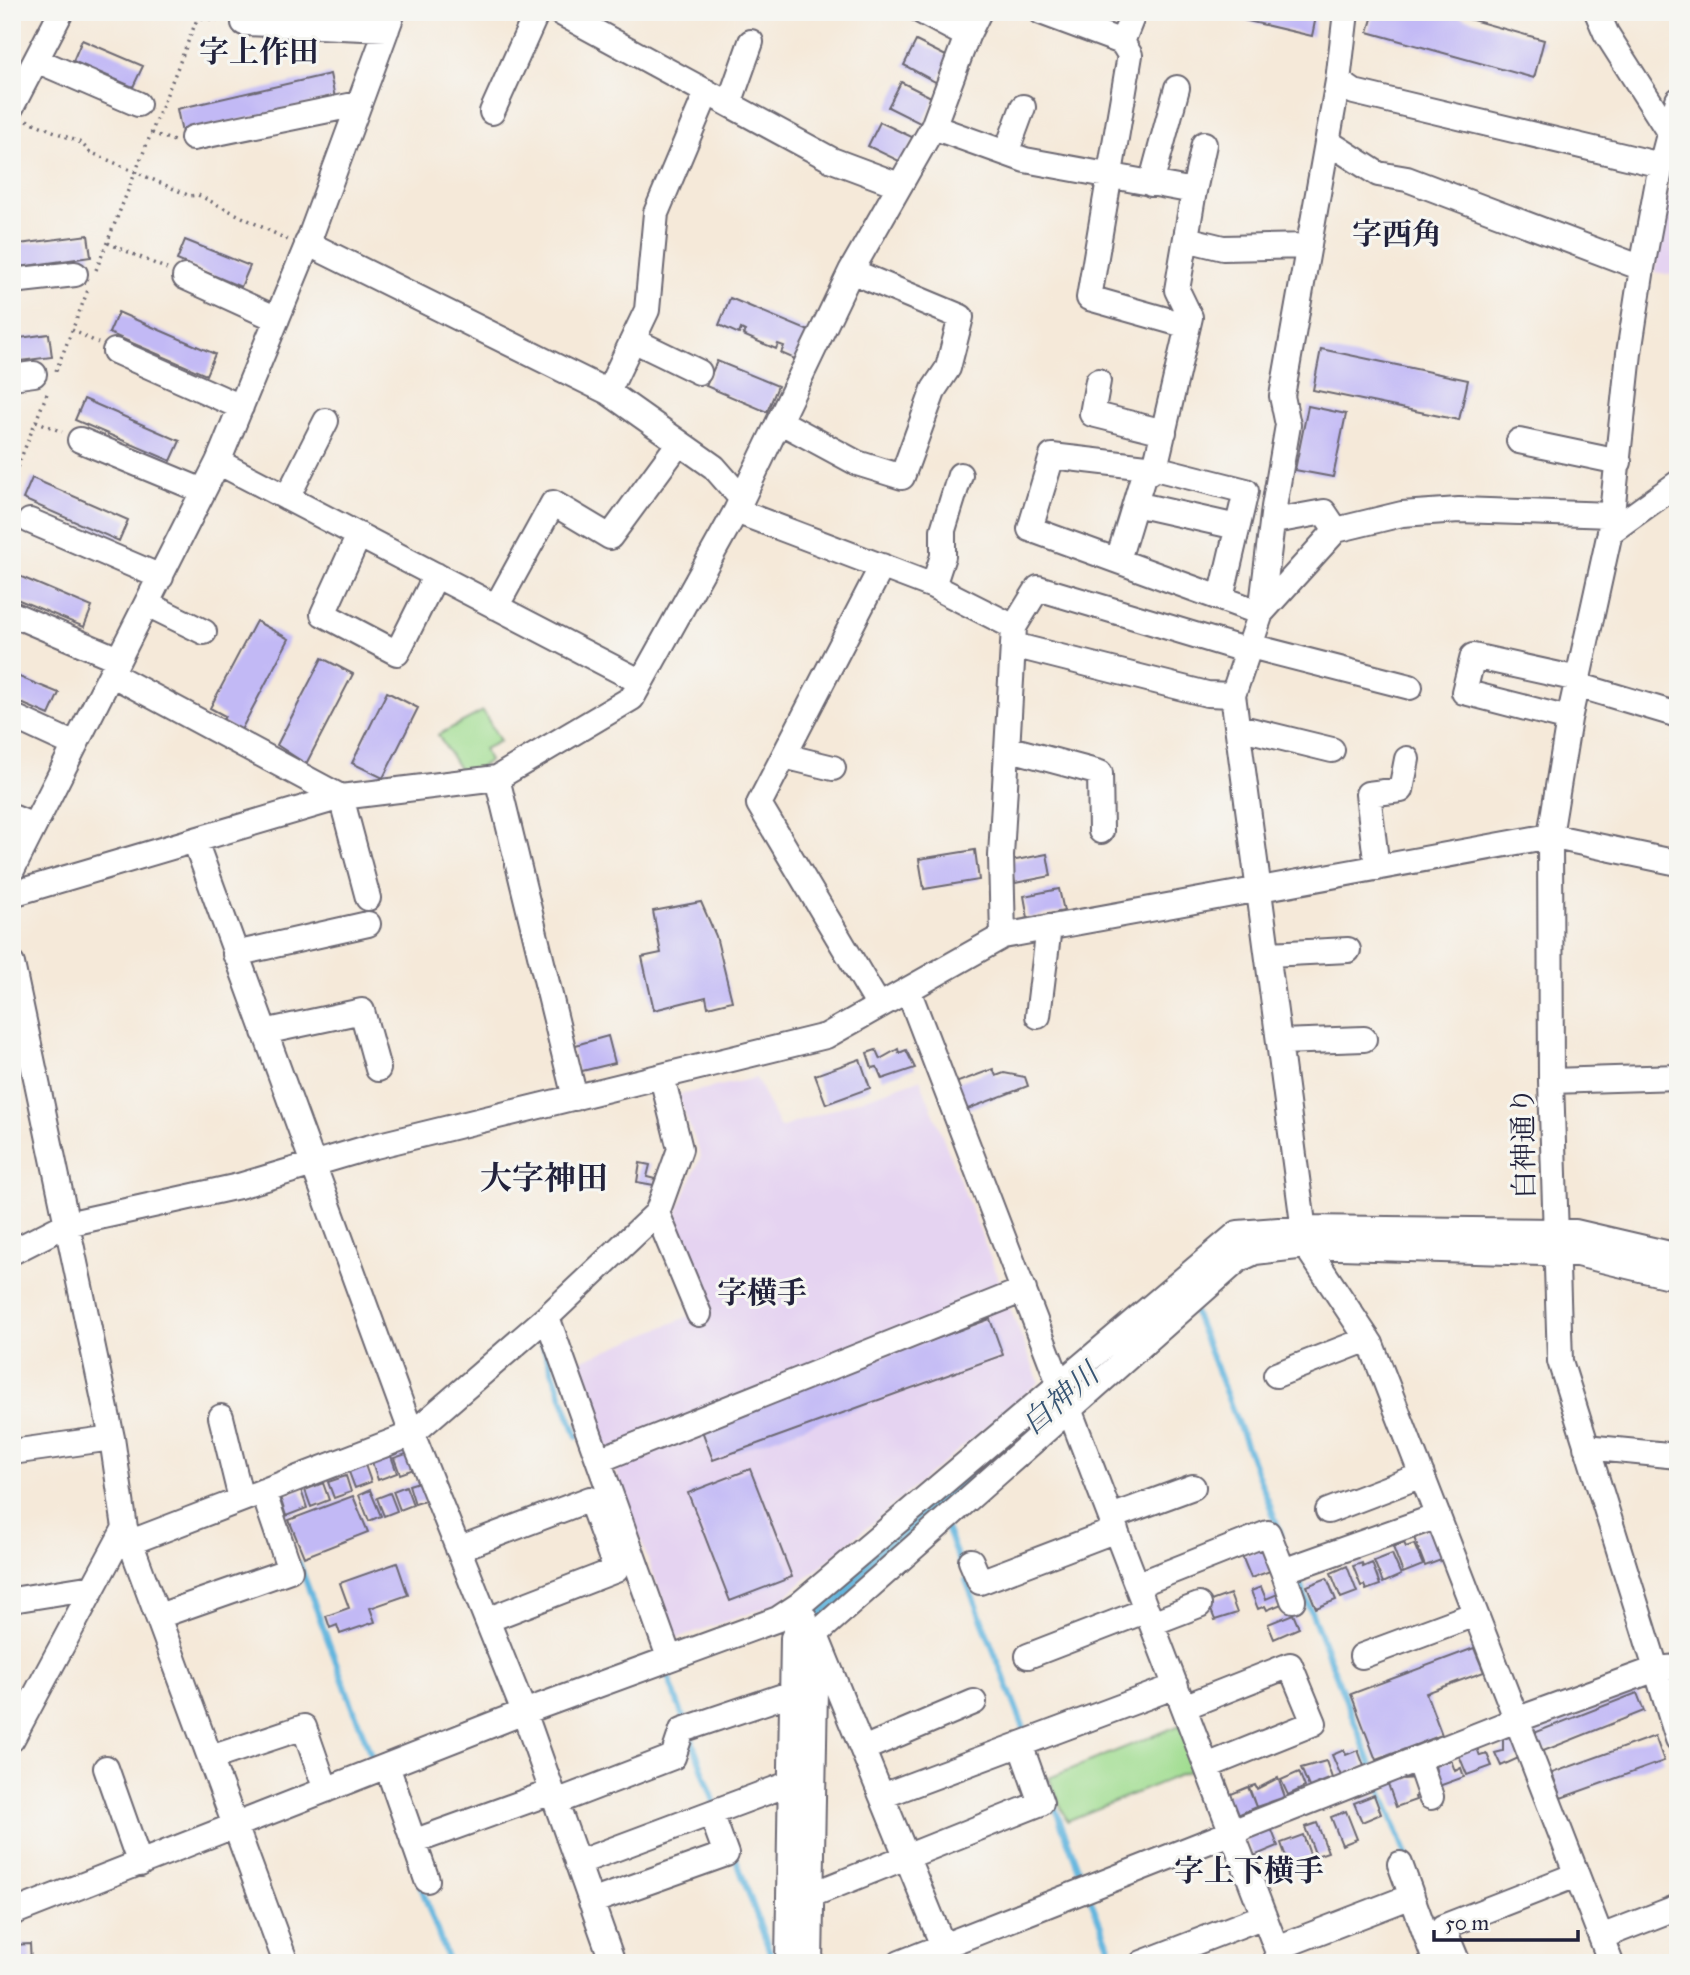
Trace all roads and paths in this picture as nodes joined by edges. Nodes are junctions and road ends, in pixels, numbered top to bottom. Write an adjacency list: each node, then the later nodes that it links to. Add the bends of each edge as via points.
1 (61, 12): 18 (street)
2 (168, 12): 11 (path)
3 (537, 12): 28 (street)
4 (559, 12): 12 (street)
5 (922, 12): 15 (street)
6 (979, 12): 15 (street)
7 (1041, 12): 17 (street)
8 (1134, 12): 17 (street)
9 (1346, 12): 19 (street)
10 (1597, 12): 30 (street)
11 (199, 14): 36 (path)
12 (591, 20): 21 (street)
13 (390, 21): 14 (street); 24 (street)
14 (244, 23)
15 (967, 36): 29 (street)
16 (751, 42): 25 (street)
17 (1122, 42): 37 (street, via 1130,55)
18 (36, 60): 23 (street); 27 (street)
19 (1338, 81): 32 (street); 35 (street, via 1354,92)
20 (1177, 88): 38 (street)
21 (707, 92): 25 (street); 53 (street, via 656,213 647,310)
22 (1678, 100): 30 (street, 白神通り)
23 (138, 104)
24 (358, 104): 31 (street); 43 (street)
25 (729, 104): 39 (street, via 832,160)
26 (1023, 107): 34 (street)
27 (18, 112): 36 (path)
28 (492, 112)
29 (933, 127): 34 (street); 39 (street)
30 (1669, 132): 35 (street, 白神通り)
31 (193, 138)
32 (1328, 142): 44 (street); 45 (street, via 1378,174 1407,179)
33 (1204, 144): 40 (street)
34 (1006, 153): 37 (street)
35 (1661, 165): 45 (street, 白神通り)
36 (135, 173): 42 (path); 43 (path, via 198,195)
37 (1107, 177): 38 (street); 51 (street, via 1088,298)
38 (1151, 184): 40 (street)
39 (899, 185): 46 (street)
40 (1194, 191): 41 (street)
41 (1186, 239): 44 (street, via 1223,248); 51 (street, via 1177,290 1190,317)
42 (108, 243): 47 (path); 48 (path)
43 (306, 246): 50 (street); 58 (street)
44 (1309, 246): 78 (street, via 1282,396 1288,425)
45 (1642, 268): 68 (street, 白神通り)
46 (851, 271): 62 (street); 62 (street, via 961,317 948,368 934,388 902,477 857,463)
47 (87, 276): 49 (street); 52 (path)
48 (185, 277): 50 (street)
49 (12, 281)
50 (276, 319): 59 (street)
51 (1188, 326): 63 (street)
52 (72, 330): 54 (path); 56 (path)
53 (632, 340): 55 (street); 58 (street)
54 (116, 351): 59 (street)
55 (699, 372)
56 (38, 377): 60 (path)
57 (1098, 381): 63 (street, via 1092,414)
58 (608, 392): 66 (street)
59 (240, 407): 67 (street)
60 (36, 421): 64 (path); 70 (path)
61 (326, 421): 75 (street)
62 (782, 422): 77 (street)
63 (1164, 432): 69 (street)
64 (80, 440): 74 (street)
65 (1519, 441): 68 (street)
66 (679, 443): 77 (street, via 714,467); 91 (street, via 610,537 554,503)
67 (218, 462): 74 (street); 75 (street)
68 (1619, 462): 80 (street, 白神通り)
69 (1155, 468): 76 (street, via 1143,477); 81 (street, via 1246,491); 84 (street, via 1052,456 1030,529)
70 (13, 474): 72 (path)
71 (961, 475): 88 (street, via 943,530 943,556)
72 (12, 480)
73 (1678, 483): 80 (street)
74 (203, 491): 87 (street)
75 (287, 498): 83 (street)
76 (1135, 504): 81 (street); 84 (street)
77 (739, 505): 85 (street); 98 (street)
78 (1274, 507): 82 (street, via 1280,520 1324,512); 92 (street)
79 (30, 521): 87 (street)
80 (1611, 524): 82 (street, via 1459,510 1402,514); 99 (street, 白神通り)
81 (1237, 527): 89 (street)
82 (1336, 530): 92 (street)
83 (359, 535): 86 (street); 86 (street, via 323,614 397,653)
84 (1118, 560): 89 (street)
85 (882, 566): 88 (street); 109 (street)
86 (436, 575): 91 (street)
87 (161, 577): 90 (street)
88 (933, 586): 95 (street)
89 (1221, 598): 92 (street)
90 (147, 604): 94 (street); 97 (street)
91 (496, 607): 98 (street)
92 (1261, 613): 96 (street)
93 (12, 614): 97 (street)
94 (204, 632)
95 (1014, 636): 96 (street, via 1038,588); 101 (street, via 1207,694); 107 (street)
96 (1249, 649): 100 (street); 101 (street)
97 (115, 666): 106 (street); 113 (street)
98 (641, 682): 112 (street, via 632,698)
99 (1577, 682): 102 (street); 104 (street, 白神通り); 104 (street, via 1473,656 1464,692)
100 (1410, 687)
101 (1233, 695): 105 (street)
102 (1678, 715)
103 (12, 716): 106 (street)
104 (1569, 719): 116 (street, 白神通り)
105 (1238, 727): 108 (street); 121 (street)
106 (75, 745): 114 (street)
107 (1007, 748): 115 (street, via 1100,773); 126 (street, via 1001,856)
108 (1332, 750)
109 (784, 756): 111 (street); 132 (street, via 759,804)
110 (1407, 759): 119 (street, via 1401,790 1368,794)
111 (833, 768)
112 (497, 778): 113 (street); 141 (street)
113 (341, 797): 117 (street); 123 (street)
114 (23, 822): 120 (street)
115 (1101, 831)
116 (1550, 836): 118 (street); 119 (street); 140 (street, 白神通り)
117 (195, 841): 122 (street); 128 (street)
118 (1678, 863)
119 (1377, 868): 121 (street)
120 (12, 870)
121 (1261, 890): 125 (street); 129 (street)
122 (12, 894)
123 (369, 898)
124 (368, 924): 128 (street)
125 (1049, 927): 126 (street); 133 (street)
126 (1003, 936): 131 (street)
127 (1348, 950): 129 (street)
128 (236, 954): 134 (street)
129 (1269, 954): 136 (street)
130 (12, 964): 144 (street)
131 (908, 990): 132 (street); 150 (street)
132 (879, 1006): 138 (street, via 826,1036)
133 (1038, 1016)
134 (264, 1032): 137 (street, via 362,1011); 142 (street)
135 (1364, 1039): 136 (street)
136 (1280, 1042): 145 (street)
137 (378, 1069)
138 (662, 1077): 141 (street); 143 (street, via 680,1149)
139 (1678, 1077): 140 (street)
140 (1551, 1081): 146 (street, 白神通り)
141 (575, 1098): 142 (street)
142 (313, 1164): 144 (street, via 239,1186); 158 (street)
143 (657, 1213): 151 (street); 152 (street)
144 (67, 1224): 147 (street); 159 (street)
145 (1305, 1238): 146 (street); 153 (street); 155 (street, via 1238,1233); 156 (street, via 1238,1260)
146 (1556, 1243): 148 (street, via 1575,1232); 149 (street, via 1577,1254); 160 (street, 白神通り, via 1560,1361)
147 (12, 1252)
148 (1678, 1256)
149 (1678, 1278)
150 (1024, 1290): 155 (street); 163 (street)
151 (699, 1314)
152 (547, 1317): 158 (street); 163 (street)
153 (1368, 1339): 154 (street); 164 (street)
154 (1276, 1375)
155 (1060, 1384): 156 (street); 182 (street)
156 (1070, 1410): 169 (street); 182 (street)
157 (221, 1417): 166 (street)
158 (412, 1434): 166 (street); 171 (street)
159 (112, 1438): 161 (street); 170 (street)
160 (1587, 1447): 162 (street); 187 (street, 白神通り)
161 (12, 1452)
162 (1678, 1456)
163 (599, 1460): 186 (street)
164 (1422, 1475): 167 (street); 168 (street)
165 (1193, 1487): 169 (street)
166 (252, 1495): 170 (street); 180 (street, via 290,1570)
167 (1328, 1511)
168 (1438, 1516): 173 (street); 179 (street)
169 (1114, 1523): 172 (street, via 980,1582); 174 (street)
170 (128, 1535): 175 (street); 180 (street)
171 (458, 1549): 183 (street); 183 (street, via 590,1499 616,1570)
172 (971, 1561)
173 (1283, 1571): 174 (street, via 1268,1533); 177 (street)
174 (1137, 1585): 181 (street)
175 (93, 1587): 176 (street); 193 (street)
176 (12, 1600)
177 (1293, 1600)
178 (1199, 1605): 181 (street)
179 (1475, 1614): 185 (street); 192 (street)
180 (159, 1616): 197 (street)
181 (1149, 1617): 184 (street); 189 (street)
182 (806, 1619): 186 (street, via 778,1619); 188 (street, via 793,1638); 196 (street); 217 (street)
183 (487, 1620): 191 (street)
184 (1028, 1656)
185 (1362, 1656)
186 (669, 1657): 191 (street)
187 (1667, 1668): 192 (street); 194 (street, 白神通り)
188 (792, 1693): 202 (street); 205 (street, via 682,1730 673,1757)
189 (1180, 1696): 195 (street); 200 (street); 200 (street, via 1290,1665 1314,1723)
190 (974, 1702): 196 (street)
191 (524, 1712): 199 (street); 205 (street)
192 (1516, 1720): 198 (street); 215 (street)
193 (12, 1739)
194 (1678, 1740)
195 (1020, 1744): 204 (street); 211 (street, via 1041,1804)
196 (863, 1749): 204 (street)
197 (211, 1758): 203 (street, via 304,1727); 208 (street)
198 (1418, 1759): 206 (street); 209 (street)
199 (387, 1766): 203 (street); 210 (street)
200 (1207, 1766): 209 (street)
201 (106, 1768): 213 (street)
202 (791, 1783): 207 (street); 228 (street)
203 (326, 1790): 208 (street)
204 (882, 1796): 211 (street)
205 (554, 1797): 210 (street); 212 (street)
206 (1432, 1797)
207 (711, 1813): 212 (street); 219 (street, via 726,1854)
208 (236, 1826): 213 (street); 226 (street)
209 (1232, 1832): 222 (street); 223 (street)
210 (413, 1842): 216 (street)
211 (907, 1857): 217 (street); 223 (street)
212 (578, 1863): 219 (street)
213 (140, 1864): 221 (street)
214 (1399, 1864): 218 (street)
215 (1577, 1875): 224 (street); 233 (street, via 1443,1927)
216 (427, 1880)
217 (811, 1895): 229 (street)
218 (1412, 1896): 225 (street); 232 (street)
219 (591, 1902): 227 (street)
220 (1678, 1907): 224 (street)
221 (12, 1913)
222 (1264, 1916): 225 (street); 231 (street)
223 (946, 1954): 230 (street)
224 (1604, 1955)
225 (1280, 1956)
226 (286, 1963)
227 (613, 1963)
228 (788, 1963)
229 (810, 1963)
230 (900, 1963)
231 (1142, 1963)
232 (1436, 1963)
233 (1458, 1963)

